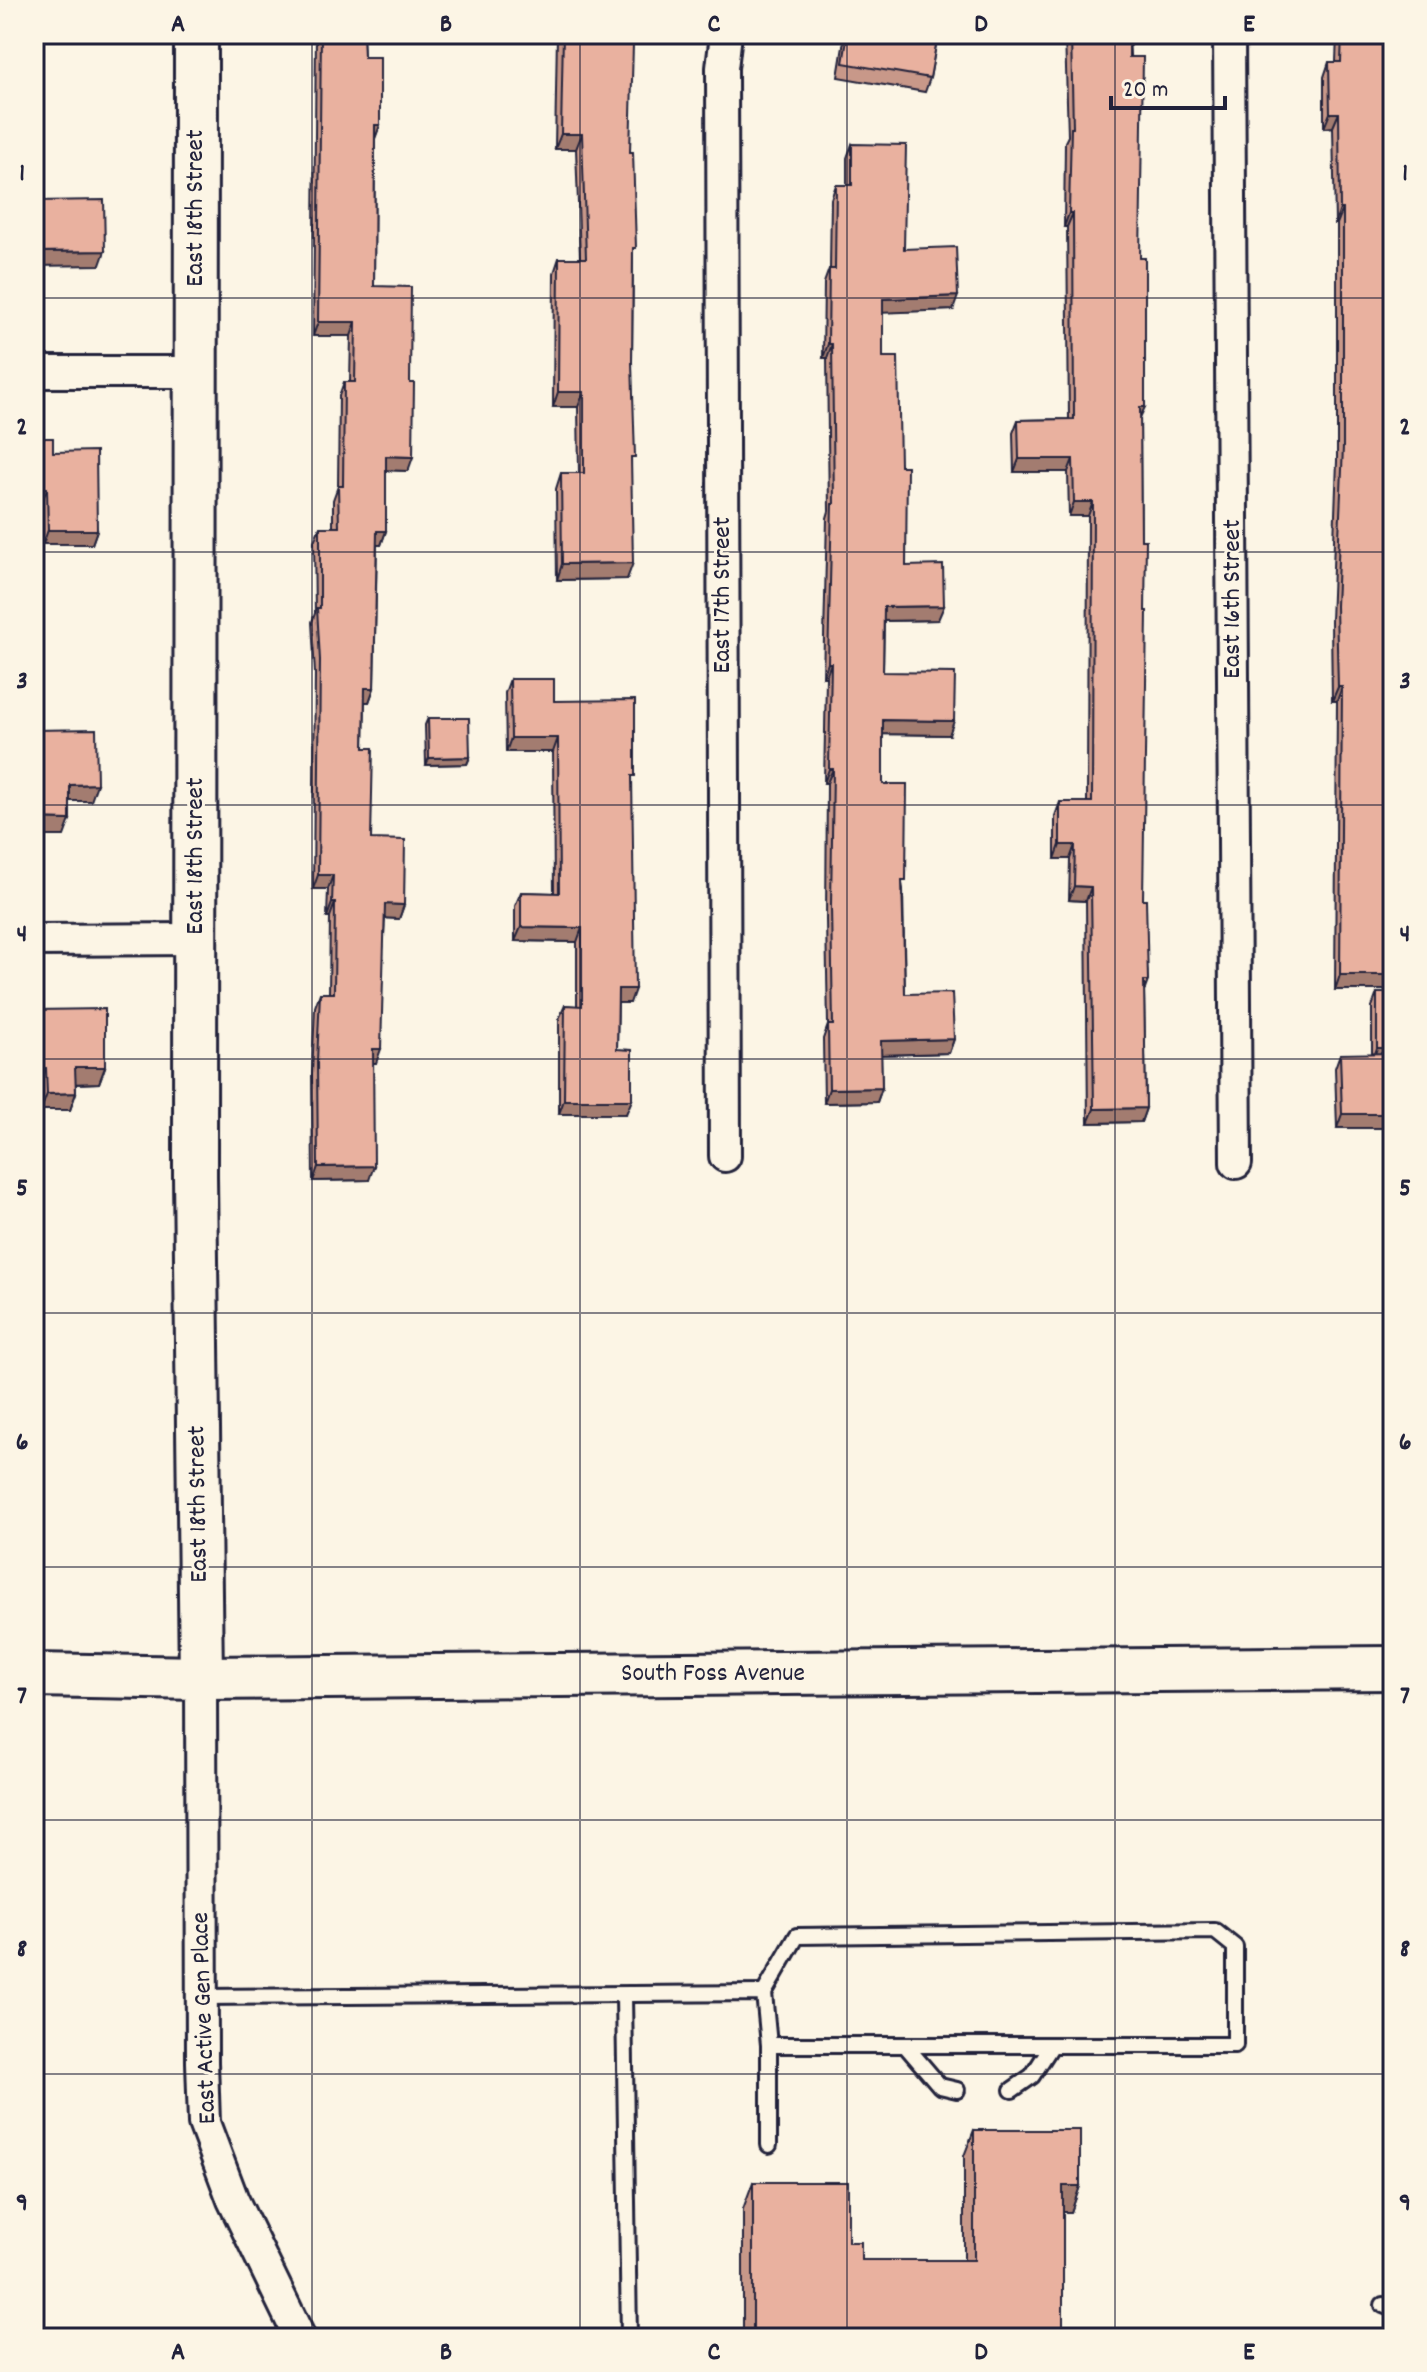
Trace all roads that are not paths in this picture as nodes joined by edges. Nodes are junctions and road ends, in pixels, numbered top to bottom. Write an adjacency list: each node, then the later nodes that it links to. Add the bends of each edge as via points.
1 (196, 34): 5 (street, East 18th Street)
2 (726, 34): 8 (street, East 17th Street)
3 (1229, 34): 9 (street, East 16th Street)
4 (34, 372): 5 (street)
5 (196, 372): 6 (street, East 18th Street)
6 (196, 939): 7 (street); 12 (street, East 18th Street)
7 (34, 940)
8 (725, 1156)
9 (1236, 1163)
10 (1393, 1668): 12 (street, South Foss Avenue)
11 (34, 1675): 12 (street, South Foss Avenue)
12 (201, 1678): 15 (street, East Active Gen Place)
13 (764, 1993): 14 (lane); 16 (lane); 18 (lane, via 797,1936 1215,1931 1235,1947 1235,2045)
14 (624, 1995): 15 (lane); 23 (lane)
15 (202, 1997): 22 (street, East Active Gen Place, via 204,2123 233,2200)
16 (769, 2045): 17 (lane); 21 (lane)
17 (905, 2045): 18 (lane); 19 (lane, via 940,2086)
18 (1052, 2045): 20 (lane, via 1032,2076)
19 (957, 2090)
20 (1012, 2090)
21 (769, 2145)
22 (300, 2338)
23 (629, 2338)

